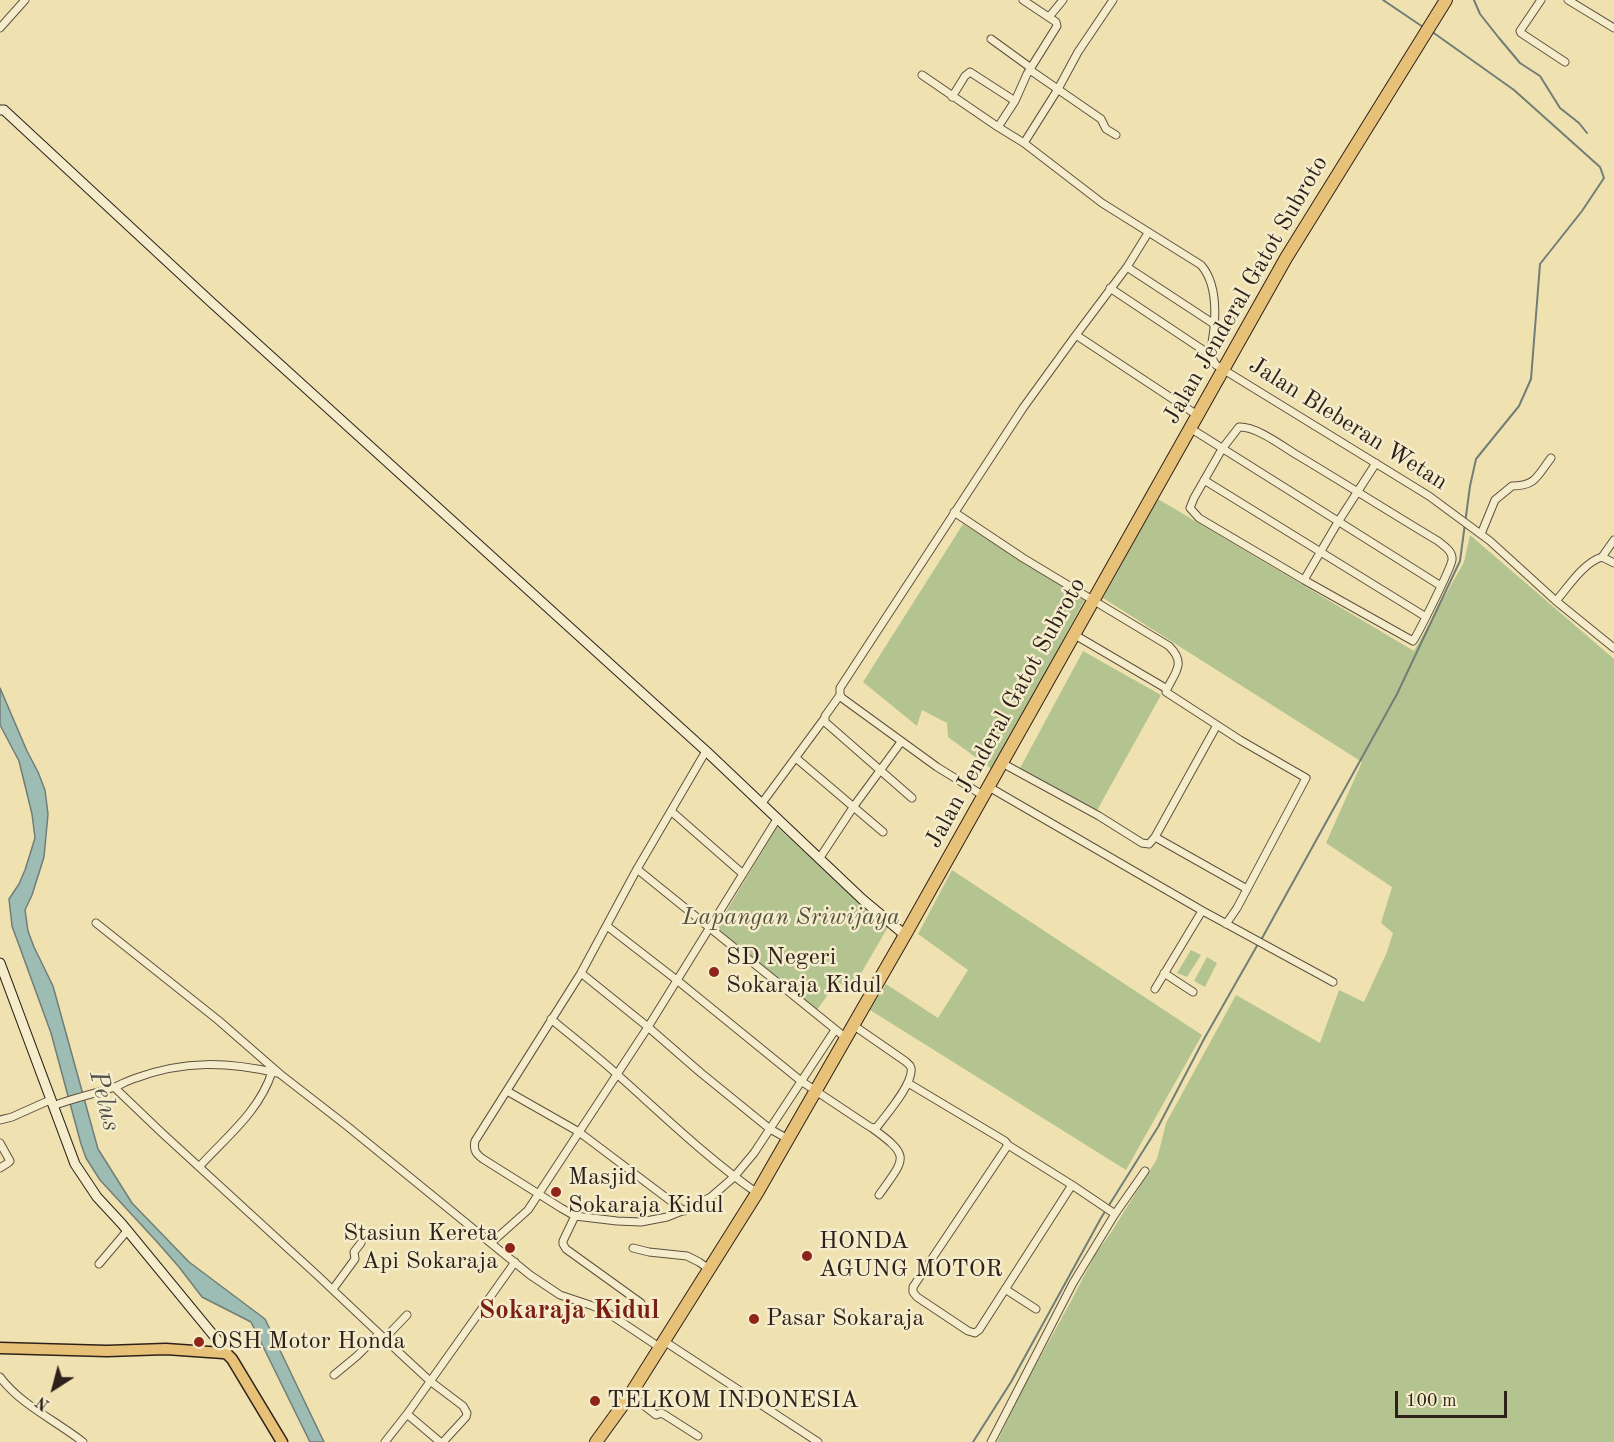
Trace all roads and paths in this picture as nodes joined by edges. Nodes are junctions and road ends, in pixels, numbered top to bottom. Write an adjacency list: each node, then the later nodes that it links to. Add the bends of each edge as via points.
1 (25, 0): 9 (street)
2 (1023, 0): 8 (street)
3 (1063, 0): 8 (street)
4 (1113, 0): 15 (street)
5 (1446, 0): 28 (highway, Jalan Jenderal Gatot Subroto, via 1286,258)
6 (1541, 0): 12 (street, via 1520,31)
7 (1568, 0): 10 (street)
8 (1049, 17): 13 (street, via 1057,26)
9 (0, 28)
10 (1614, 28)
11 (991, 39): 13 (street)
12 (1565, 62)
13 (1031, 69): 15 (street); 17 (street)
14 (922, 75): 16 (street)
15 (1058, 89): 20 (street, via 1101,119 1106,129); 21 (street)
16 (952, 97): 17 (street, via 970,72); 19 (street)
17 (1015, 101): 19 (street)
18 (1, 109): 55 (street)
19 (998, 127): 21 (street)
20 (1116, 135)
21 (1024, 143): 22 (street)
22 (1148, 233): 23 (street); 25 (street, via 1201,264 1208,274 1214,300)
23 (1127, 267): 24 (street); 25 (street)
24 (1110, 288): 26 (street); 27 (street, Jalan Bleberan Wetan)
25 (1214, 324): 27 (street)
26 (1076, 335): 29 (street); 36 (street)
27 (1212, 356): 28 (street, Jalan Bleberan Wetan)
28 (1224, 370): 29 (highway, Jalan Jenderal Gatot Subroto); 33 (street, Jalan Bleberan Wetan)
29 (1197, 415): 30 (highway, Jalan Jenderal Gatot Subroto)
30 (1190, 428): 31 (street); 45 (highway, Jalan Jenderal Gatot Subroto)
31 (1222, 449): 34 (street); 35 (street, via 1238,428 1246,427); 37 (street)
32 (1551, 458): 38 (street, via 1534,481 1526,486 1512,486 1495,500)
33 (1376, 464): 35 (street); 38 (street, Jalan Bleberan Wetan)
34 (1204, 480): 40 (street); 43 (street, via 1190,504 1193,513)
35 (1358, 492): 37 (street); 44 (street, via 1449,551 1452,560)
36 (954, 512): 45 (street); 51 (street, via 840,688)
37 (1338, 522): 40 (street); 44 (street)
38 (1479, 532): 46 (street, Jalan Bleberan Wetan)
39 (1614, 540): 41 (street)
40 (1320, 552): 43 (street); 47 (street)
41 (1602, 557): 42 (street); 46 (street, via 1582,569)
42 (1614, 562)
43 (1304, 580): 47 (street, via 1413,641)
44 (1441, 586): 47 (street)
45 (1095, 600): 48 (highway, Jalan Jenderal Gatot Subroto); 50 (street, via 1177,653 1179,665)
46 (1556, 601): 49 (street, Jalan Bleberan Wetan)
47 (1426, 617)
48 (1075, 635): 50 (street); 57 (highway, Jalan Jenderal Gatot Subroto)
49 (1614, 648)
50 (1167, 689): 53 (street, via 1166,692)
51 (840, 694): 52 (street); 54 (street)
52 (824, 719): 56 (street); 58 (street)
53 (1217, 725): 66 (street); 70 (street, via 1305,778)
54 (901, 742): 58 (street); 59 (street, via 937,767)
55 (706, 751): 61 (street); 63 (street)
56 (796, 758): 61 (street); 62 (street)
57 (1002, 763): 59 (highway, Jalan Jenderal Gatot Subroto); 66 (street, via 1142,843 1149,844)
58 (880, 770): 60 (street); 62 (street)
59 (986, 791): 71 (street); 76 (highway, Jalan Jenderal Gatot Subroto)
60 (912, 798)
61 (762, 803): 64 (street)
62 (854, 806): 65 (street); 67 (street)
63 (671, 811): 68 (street); 69 (street)
64 (777, 819): 67 (street); 69 (street)
65 (883, 832)
66 (1155, 837): 70 (street)
67 (819, 859): 76 (street)
68 (637, 869): 74 (street); 75 (street)
69 (743, 874): 75 (street)
70 (1247, 889): 73 (street)
71 (1202, 911): 73 (street); 79 (street)
72 (96, 923): 90 (street)
73 (1226, 924): 81 (street)
74 (607, 926): 78 (street); 80 (street)
75 (710, 929): 80 (street); 87 (street)
76 (905, 935): 85 (highway, Jalan Jenderal Gatot Subroto)
77 (0, 963): 97 (street)
78 (581, 973): 84 (street); 86 (street)
79 (1164, 973): 82 (street); 83 (street)
80 (678, 981): 86 (street); 92 (street)
81 (1332, 982)
82 (1155, 989)
83 (1193, 992)
84 (552, 1019): 91 (street); 95 (street)
85 (853, 1025): 88 (highway, Jalan Jenderal Gatot Subroto); 93 (street, via 910,1065)
86 (648, 1027): 91 (street); 100 (street)
87 (835, 1030): 88 (street); 92 (street)
88 (846, 1038): 96 (highway, Jalan Jenderal Gatot Subroto)
89 (272, 1072): 90 (street); 94 (street, via 235,1065 190,1065 136,1077); 105 (street, via 249,1116)
90 (280, 1074): 118 (street)
91 (617, 1074): 101 (street); 108 (street)
92 (801, 1081): 96 (street); 100 (street)
93 (908, 1083): 99 (street, via 877,1127); 104 (street)
94 (114, 1087): 97 (street); 105 (street)
95 (507, 1091): 101 (street); 111 (street, via 474,1148 483,1160)
96 (815, 1091): 99 (street); 102 (highway, Jalan Jenderal Gatot Subroto)
97 (54, 1104): 98 (street); 116 (street, via 75,1164)
98 (0, 1120)
99 (872, 1128): 112 (street, via 890,1141 901,1156 900,1164)
100 (770, 1129): 102 (street); 108 (street)
101 (579, 1132): 111 (street); 113 (street)
102 (788, 1139): 110 (highway, Jalan Jenderal Gatot Subroto)
103 (0, 1143): 106 (street, via 10,1161)
104 (1008, 1145): 109 (street); 124 (street, via 913,1292 975,1333)
105 (199, 1167): 123 (street)
106 (0, 1168)
107 (1145, 1171): 114 (street)
108 (734, 1177): 110 (street); 113 (street, via 711,1197)
109 (1072, 1185): 114 (street); 124 (street)
110 (757, 1193): 122 (highway, Jalan Jenderal Gatot Subroto)
111 (539, 1194): 115 (street); 118 (street, via 528,1210)
112 (879, 1195)
113 (684, 1211): 115 (street, via 640,1222)
114 (1112, 1213): 144 (street)
115 (575, 1216): 125 (street, via 563,1241 566,1249)
116 (127, 1231): 121 (street); 131 (street)
117 (361, 1242): 123 (street, via 354,1252 355,1259)
118 (490, 1243): 120 (street)
119 (633, 1248): 122 (street, via 687,1256)
120 (515, 1263): 129 (street, via 560,1295 608,1313); 134 (street)
121 (99, 1264)
122 (709, 1269): 129 (highway, Jalan Jenderal Gatot Subroto)
123 (333, 1289): 128 (street)
124 (1005, 1289): 126 (street)
125 (641, 1303)
126 (1036, 1309)
127 (406, 1315): 128 (street)
128 (382, 1337): 132 (street); 134 (street)
129 (661, 1344): 135 (highway, Jalan Jenderal Gatot Subroto); 143 (street)
130 (0, 1348): 131 (main road, via 166,1349)
131 (227, 1354): 139 (main road)
132 (334, 1375)
133 (1, 1381): 138 (street)
134 (430, 1381): 136 (street); 141 (street, via 467,1413)
135 (630, 1395): 137 (street, via 656,1415 661,1413); 142 (highway, Jalan Jenderal Gatot Subroto)
136 (407, 1414): 140 (street); 141 (street)
137 (698, 1436)
138 (83, 1442)
139 (282, 1442)
140 (386, 1442)
141 (441, 1442)
142 (596, 1442)
143 (819, 1442)
144 (991, 1442)

